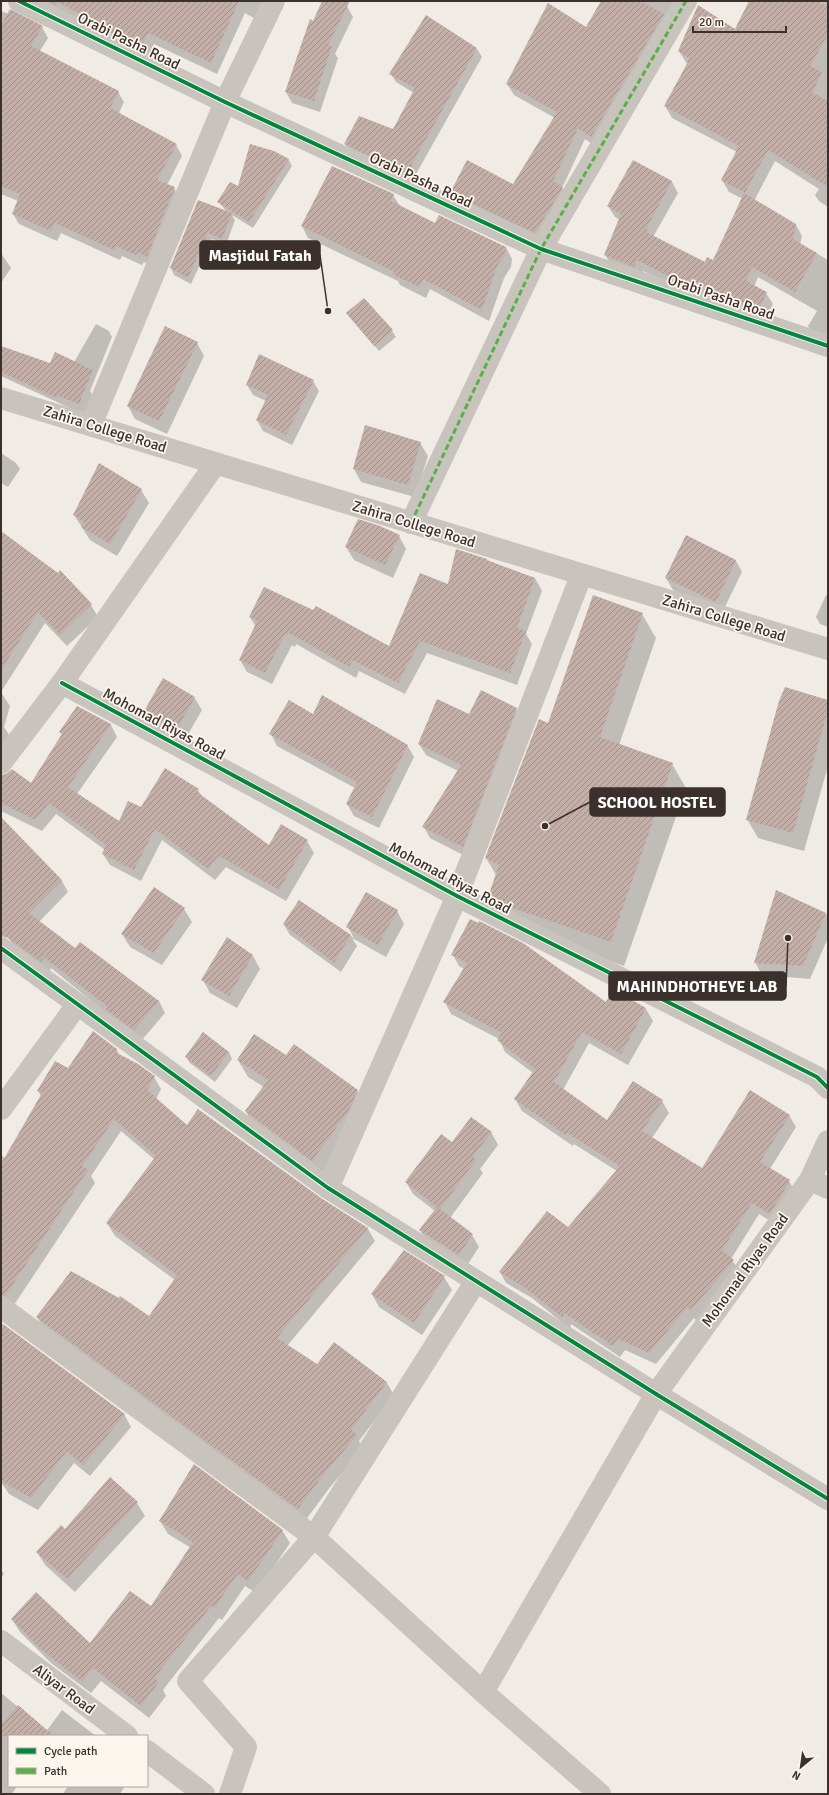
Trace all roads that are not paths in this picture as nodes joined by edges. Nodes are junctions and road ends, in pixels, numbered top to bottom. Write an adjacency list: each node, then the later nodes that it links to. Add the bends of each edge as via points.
1 (18, 1): 4 (street, Orabi Pasha Road)
2 (274, 1): 4 (street)
3 (686, 1): 5 (street)
4 (225, 102): 5 (street, Orabi Pasha Road); 8 (street)
5 (541, 249): 6 (street, Orabi Pasha Road); 10 (street)
6 (828, 346)
7 (1, 398): 8 (street, Zahira College Road)
8 (91, 425): 9 (street, Zahira College Road)
9 (216, 463): 10 (street, Zahira College Road); 13 (street)
10 (411, 524): 11 (street, Zahira College Road)
11 (581, 576): 12 (street, Zahira College Road); 15 (street)
12 (828, 649)
13 (62, 683): 14 (street); 15 (street, Mohomad Riyas Road)
14 (1, 763)
15 (457, 896): 18 (street, Mohomad Riyas Road, via 817,1077); 22 (street)
16 (1, 948): 17 (street)
17 (77, 1004): 19 (street); 22 (street)
18 (828, 1088)
19 (1, 1109)
20 (828, 1141): 21 (street, Mohomad Riyas Road)
21 (819, 1184): 25 (street, Mohomad Riyas Road)
22 (328, 1188): 23 (street)
23 (476, 1281): 25 (street); 27 (street)
24 (1, 1307): 27 (street)
25 (656, 1394): 26 (street); 29 (street, Mohomad Riyas Road)
26 (828, 1499)
27 (314, 1537): 29 (street); 33 (street, via 188,1681 246,1747)
28 (1, 1641): 30 (street, Aliyar Road)
29 (483, 1692): 34 (street)
30 (126, 1735)
31 (148, 1752): 32 (street)
32 (204, 1794)
33 (230, 1794)
34 (600, 1794)

